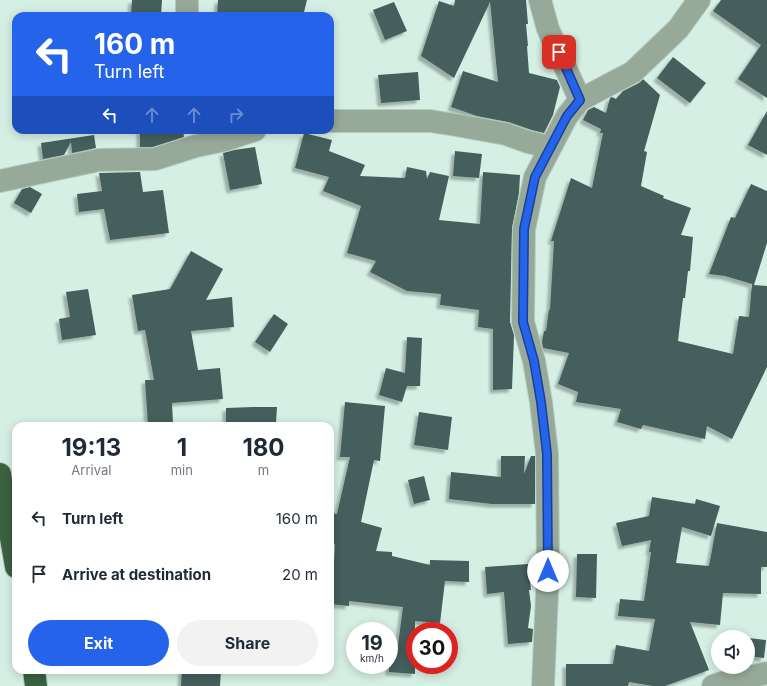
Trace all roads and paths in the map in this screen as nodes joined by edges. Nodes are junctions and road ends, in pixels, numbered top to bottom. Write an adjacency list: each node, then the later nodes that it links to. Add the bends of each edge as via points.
1 (187, 0): 4 (street)
2 (540, 0): 5 (street, via 548,29)
3 (699, 0): 5 (street, via 678,29 633,72)
4 (187, 12)
5 (580, 100): 9 (street, via 567,116)
6 (334, 121): 9 (street, via 430,121 506,134)
7 (243, 134): 8 (street, via 225,140)
8 (194, 138): 10 (street, via 155,159 99,160)
9 (550, 147): 16 (street, via 535,177 524,229 523,322 534,361 547,454 548,571)
10 (0, 181)
11 (0, 474): 12 (highway)
12 (12, 544)
13 (767, 673): 17 (street)
14 (34, 674): 15 (highway)
15 (36, 686)
16 (543, 686)
17 (713, 686)

